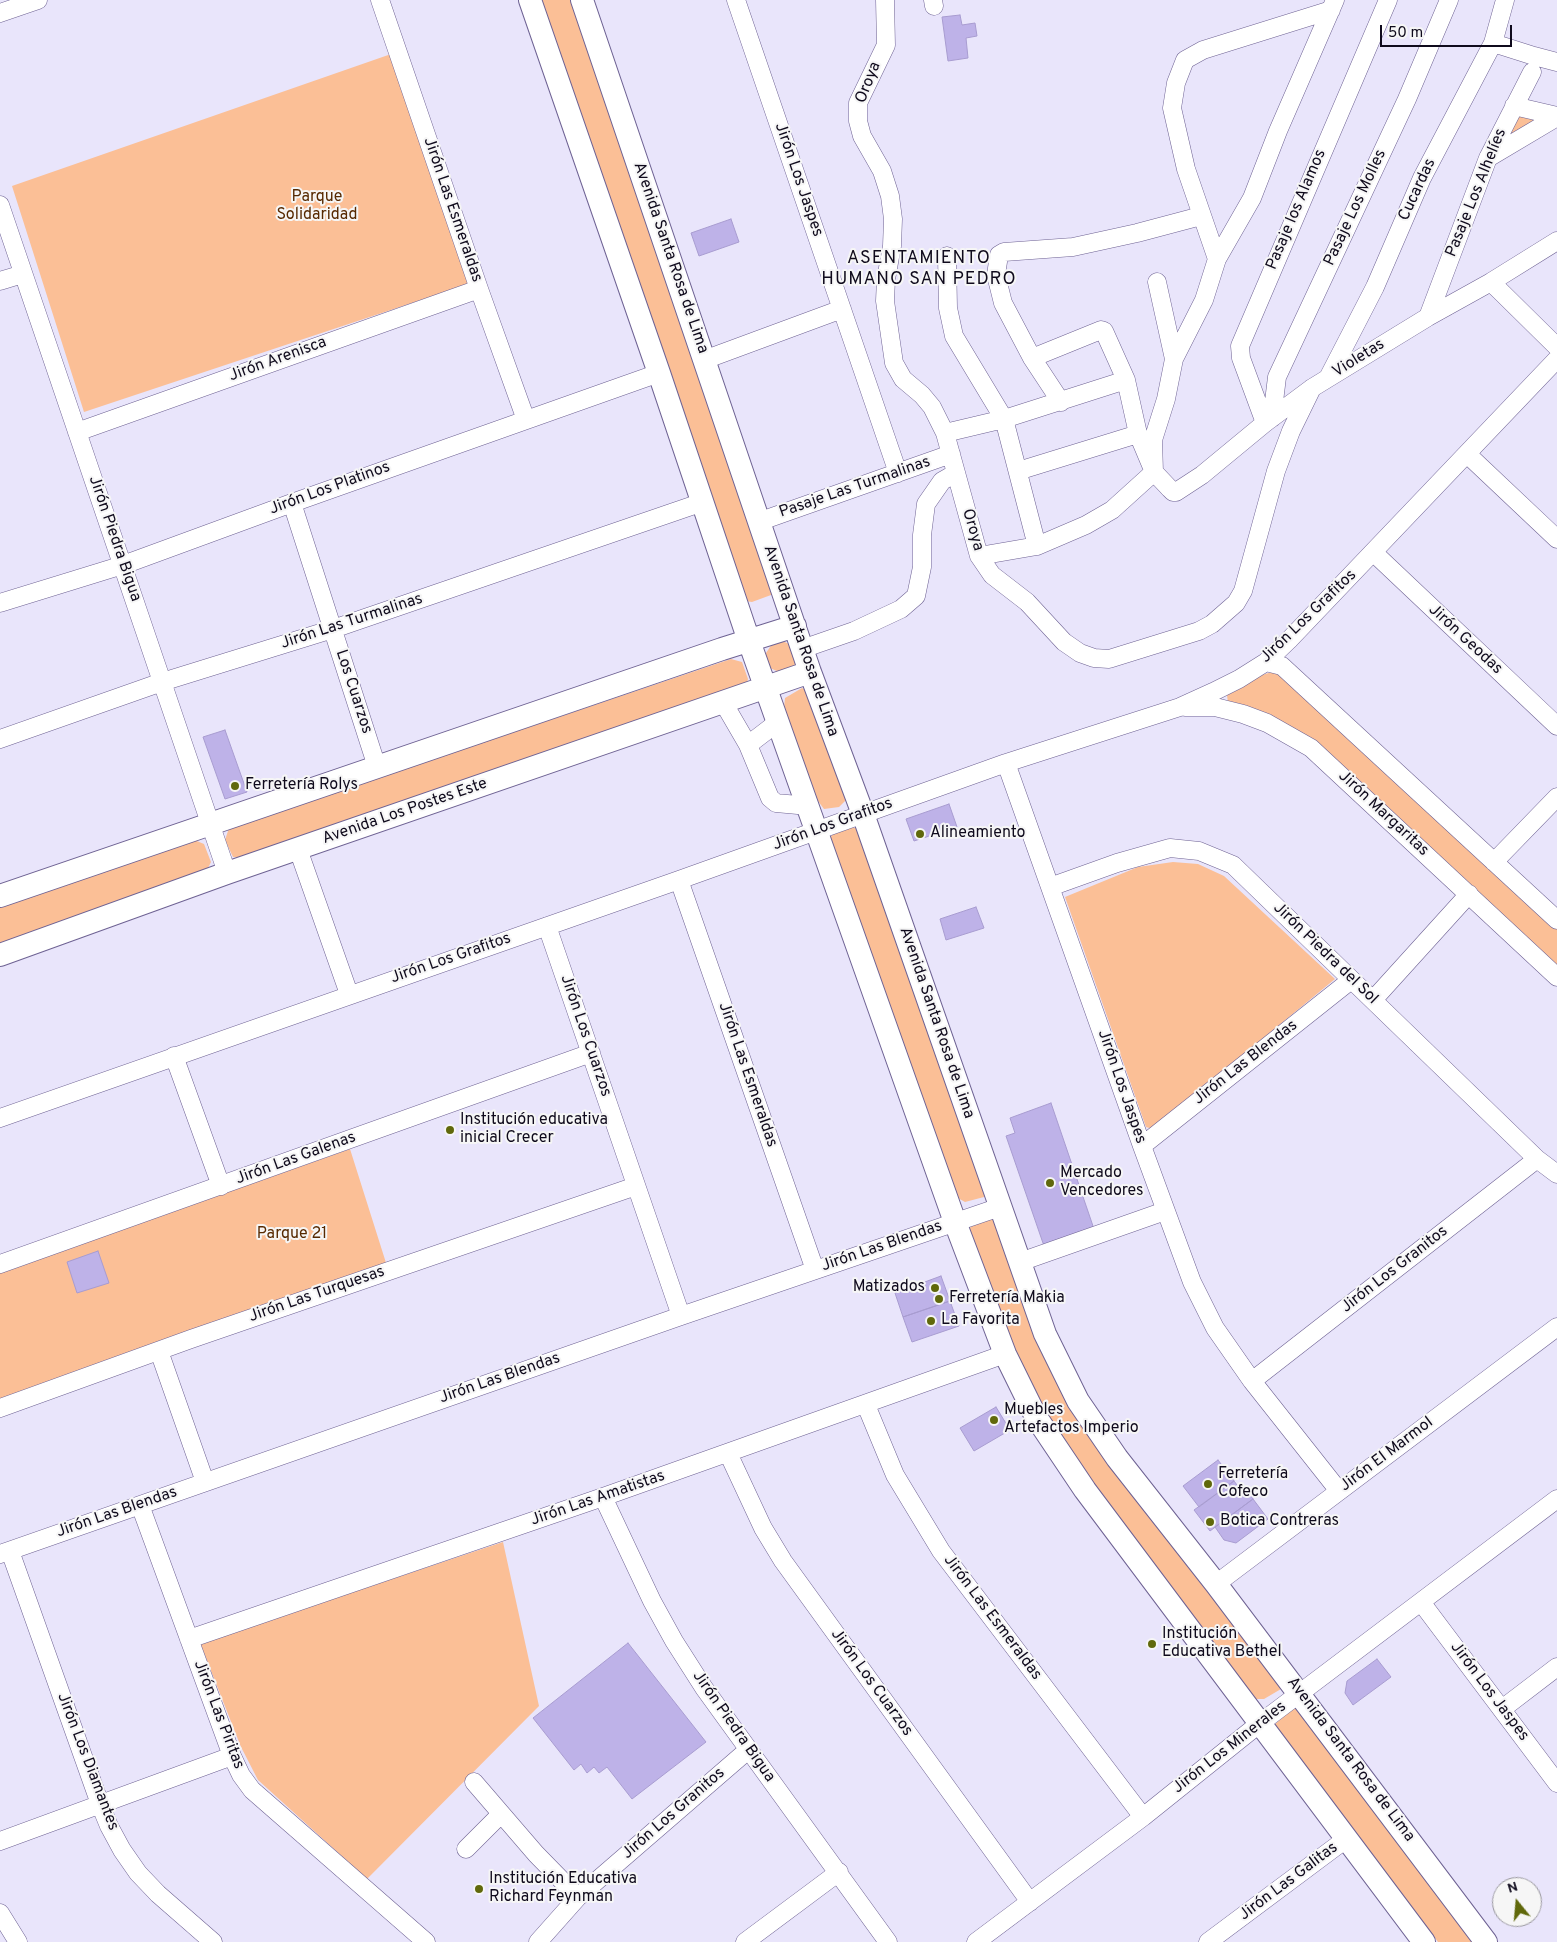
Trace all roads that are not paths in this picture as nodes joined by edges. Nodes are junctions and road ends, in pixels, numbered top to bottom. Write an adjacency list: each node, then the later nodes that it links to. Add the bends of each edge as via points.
1 (38, 0): 11 (street)
2 (380, 0): 27 (street, Jirón Las Esmeraldas)
3 (530, 0): 35 (main road)
4 (582, 0): 34 (main road, Avenida Santa Rosa de Lima)
5 (736, 0): 28 (street, Jirón Los Jaspes)
6 (885, 0): 44 (street, Oroya, via 886,45 858,103 858,121 890,196 892,246 885,301 894,362 903,379 932,407)
7 (1388, 0): 42 (street, Pasaje los Alamos, via 1240,346 1241,358)
8 (1449, 0): 42 (street, Pasaje Los Molles, via 1407,99 1277,377)
9 (1505, 0): 12 (street, Cucardas)
10 (1333, 5): 19 (street, via 1204,50 1185,60 1176,83 1172,108); 22 (street, via 1252,198)
11 (0, 13)
12 (1493, 43): 13 (street); 36 (street, Cucardas, via 1422,178 1375,287)
13 (1557, 62)
14 (1532, 72): 15 (street, Pasaje Los Alhelíes)
15 (1514, 106): 16 (street); 17 (street, Pasaje Los Alhelíes)
16 (1557, 116): 17 (street)
17 (1488, 158): 29 (street, Pasaje Los Alhelíes)
18 (0, 205): 23 (street, Jirón Piedra Bigua)
19 (1201, 216): 22 (street); 31 (street, via 1073,247 999,254 996,275 1003,303)
20 (1557, 241): 26 (street, Violetas)
21 (947, 256): 40 (street, via 948,308 954,336)
22 (1217, 259): 32 (street, via 1204,300)
23 (23, 274): 24 (street); 43 (street, Jirón Piedra Bigua)
24 (0, 281)
25 (1157, 282): 32 (street)
26 (1491, 282): 29 (street, Violetas); 30 (street)
27 (479, 289): 41 (street, Jirón Las Esmeraldas); 43 (street, Jirón Arenisca)
28 (842, 309): 34 (street); 51 (street, Jirón Los Jaspes)
29 (1428, 317): 36 (street, Violetas)
30 (1557, 347)
31 (1032, 358): 37 (street, via 1101,330); 39 (street)
32 (1174, 359): 49 (street, via 1153,440)
33 (1557, 359): 47 (street, Jirón Los Grafitos)
34 (704, 360): 54 (main road, Avenida Santa Rosa de Lima)
35 (659, 373): 41 (street, Jirón Los Platinos); 52 (main road)
36 (1328, 379): 38 (street, Violetas)
37 (1126, 380): 39 (street); 45 (street)
38 (1312, 388): 42 (street, Violetas); 58 (street, Oroya, via 1276,471 1244,591 1236,603 1199,631 1109,659 1094,658 1064,642 1027,602 992,575)
39 (1061, 402): 40 (street)
40 (1004, 419): 44 (street); 48 (street)
41 (526, 420): 53 (street, Jirón Los Platinos)
42 (1269, 420): 49 (street, Violetas, via 1176,492)
43 (77, 432): 59 (street, Jirón Piedra Bigua)
44 (946, 433): 46 (street, Oroya)
45 (1138, 434): 48 (street); 49 (street)
46 (951, 454): 50 (street, Oroya); 51 (street, Pasaje Las Turmalinas)
47 (1467, 454): 55 (street); 57 (street, Jirón Los Grafitos)
48 (1018, 471): 56 (street)
49 (1154, 472): 56 (street, via 1112,510)
50 (956, 473): 58 (street, Oroya); 64 (street, via 942,481 926,504 922,567 916,596 901,609 862,628)
51 (898, 474): 54 (street, Pasaje Las Turmalinas)
52 (703, 502): 62 (street, Jirón Las Turmalinas); 63 (main road)
53 (292, 503): 59 (street, Jirón Los Platinos); 62 (street, Los Cuarzos)
54 (758, 522): 61 (main road, Avenida Santa Rosa de Lima)
55 (1557, 539)
56 (1037, 546): 58 (street)
57 (1374, 553): 65 (street, Jirón Los Grafitos); 72 (street, Jirón Geodas)
58 (979, 556)
59 (123, 565): 60 (street, Jirón Los Platinos); 67 (street, Jirón Piedra Bigua)
60 (0, 603)
61 (795, 626): 63 (main road); 64 (main road, Avenida Santa Rosa de Lima)
62 (334, 629): 67 (street, Jirón Las Turmalinas); 76 (street, Los Cuarzos)
63 (749, 641): 68 (main road); 76 (main road)
64 (802, 649): 66 (main road, Avenida Santa Rosa de Lima)
65 (1266, 662): 70 (street, Jirón Los Grafitos, via 1239,679); 83 (street, via 1282,666)
66 (810, 672): 68 (main road, Avenida Los Postes Este); 79 (main road, Avenida Santa Rosa de Lima)
67 (162, 682): 73 (street, Jirón Las Turmalinas); 80 (street, Jirón Piedra Bigua)
68 (765, 687): 69 (main road, Avenida Los Postes Este); 71 (main road)
69 (723, 702): 74 (street); 82 (main road, Avenida Los Postes Este)
70 (1180, 707): 75 (street, Jirón Los Grafitos); 87 (street, Jirón Margaritas, via 1215,707 1243,714 1267,723 1311,748)
71 (778, 722): 74 (street); 78 (main road)
72 (1557, 726)
73 (0, 738)
74 (748, 744): 78 (street, via 770,798 776,803)
75 (1006, 763): 79 (street, Jirón Los Grafitos); 86 (street, Jirón Los Jaspes)
76 (377, 767): 80 (main road)
77 (1557, 797): 83 (street)
78 (808, 806): 81 (main road)
79 (862, 814): 81 (street, Jirón Los Grafitos); 104 (main road, Avenida Santa Rosa de Lima)
80 (211, 823): 84 (street, Jirón Piedra Bigua); 88 (main road)
81 (818, 830): 85 (street, Jirón Los Grafitos); 106 (main road)
82 (298, 849): 84 (main road, Avenida Los Postes Este); 94 (street)
83 (1494, 862): 89 (street)
84 (227, 873): 91 (main road, Avenida Los Postes Este)
85 (679, 880): 90 (street, Jirón Los Grafitos); 109 (street, Jirón Las Esmeraldas)
86 (1050, 888): 93 (street, Jirón Piedra del Sol, via 1117,863 1170,848 1199,851 1233,865); 99 (street, Jirón Los Jaspes)
87 (1469, 894): 92 (street, Jirón Margaritas); 95 (street)
88 (0, 896)
89 (1557, 920)
90 (547, 926): 94 (street, Jirón Los Grafitos); 96 (street, Jirón Los Cuarzos)
91 (0, 955)
92 (1557, 977)
93 (1351, 980): 95 (street, Jirón Piedra del Sol); 99 (street, Jirón Las Blendas)
94 (350, 994): 97 (street, Jirón Los Grafitos)
95 (1373, 1000): 100 (street, Jirón Piedra del Sol)
96 (591, 1053): 102 (street, Jirón Las Galenas); 103 (street, Jirón Los Cuarzos)
97 (174, 1056): 98 (street, Jirón Los Grafitos); 102 (street)
98 (0, 1118)
99 (1142, 1146): 105 (street, Jirón Los Jaspes)
100 (1537, 1159): 101 (street, Jirón Piedra del Sol); 114 (street, Jirón Los Granitos)
101 (1557, 1174)
102 (221, 1186): 108 (street, Jirón Las Galenas)
103 (636, 1186): 110 (street, Jirón Los Cuarzos); 112 (street, Jirón Las Turquesas)
104 (1000, 1207): 106 (street, Jirón Las Blendas); 107 (main road, Avenida Santa Rosa de Lima)
105 (1166, 1211): 107 (street); 114 (street, Jirón Los Jaspes, via 1192,1282 1215,1328)
106 (955, 1222): 109 (street, Jirón Las Blendas); 113 (main road)
107 (1020, 1262): 124 (main road, Avenida Santa Rosa de Lima, via 1045,1334 1078,1401)
108 (0, 1264)
109 (816, 1270): 110 (street, Jirón Las Blendas)
110 (681, 1316): 118 (street, Jirón Las Blendas)
111 (1557, 1327): 119 (street, Jirón El Marmol)
112 (159, 1351): 116 (street, Jirón Las Turquesas); 118 (street)
113 (1005, 1354): 115 (street, Jirón Las Amatistas); 130 (main road, via 1036,1417 1056,1448)
114 (1252, 1381): 119 (street, Jirón Los Jaspes)
115 (866, 1405): 117 (street, Jirón Las Amatistas); 137 (street, Jirón Las Esmeraldas, via 895,1474 941,1551)
116 (0, 1408)
117 (728, 1453): 120 (street, Jirón Las Amatistas); 143 (street, Jirón Los Cuarzos, via 763,1528 783,1561)
118 (205, 1482): 122 (street, Jirón Las Blendas)
119 (1338, 1492): 124 (street, Jirón El Marmol)
120 (603, 1497): 126 (street, Jirón Las Amatistas); 131 (street, Jirón Piedra Bigua, via 674,1641)
121 (1557, 1499): 125 (street, Jirón Los Minerales)
122 (140, 1505): 123 (street, Jirón Las Blendas); 126 (street, Jirón Las Piritas)
123 (5, 1553): 135 (street, Jirón Los Diamantes)
124 (1216, 1584): 128 (main road, Avenida Santa Rosa de Lima)
125 (1421, 1602): 128 (street, Jirón Los Minerales); 129 (street, Jirón Los Jaspes)
126 (189, 1640): 132 (street, Jirón Las Piritas)
127 (1557, 1667): 129 (street)
128 (1300, 1693): 130 (street, Jirón Los Minerales); 155 (main road, Avenida Santa Rosa de Lima)
129 (1502, 1709): 134 (street, Jirón Los Jaspes)
130 (1259, 1724): 137 (street, Jirón Los Minerales); 138 (main road)
131 (748, 1750): 141 (street, Jirón Piedra Bigua); 142 (street, Jirón Los Granitos)
132 (232, 1756): 135 (street); 148 (street, Jirón Las Piritas, via 252,1790)
133 (474, 1782): 136 (street)
134 (1557, 1783)
135 (100, 1804): 139 (street); 147 (street, Jirón Los Diamantes, via 122,1850 138,1873)
136 (501, 1814): 140 (street); 142 (street)
137 (1143, 1817): 143 (street, Jirón Los Minerales)
138 (1346, 1839): 145 (street, Jirón Las Galitas); 154 (main road)
139 (0, 1841)
140 (466, 1850)
141 (839, 1872): 150 (street); 151 (street, Jirón Piedra Bigua)
142 (578, 1896): 149 (street, Jirón Los Granitos)
143 (1030, 1902): 152 (street, Jirón Los Minerales)
144 (0, 1913): 146 (street)
145 (1230, 1936): 153 (street, Jirón Las Galitas)
146 (18, 1942)
147 (212, 1942)
148 (426, 1942)
149 (538, 1942)
150 (745, 1942)
151 (888, 1942)
152 (976, 1942)
153 (1208, 1942)
154 (1424, 1942)
155 (1486, 1942)

